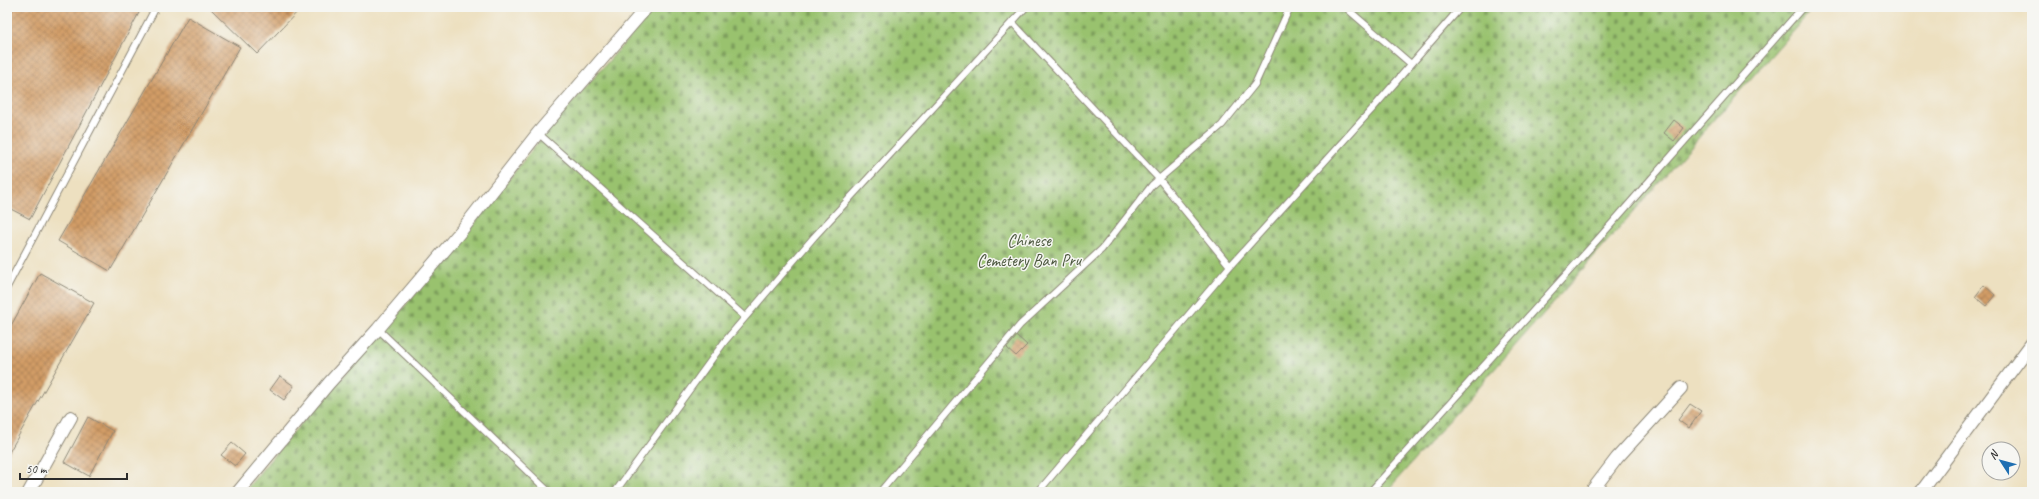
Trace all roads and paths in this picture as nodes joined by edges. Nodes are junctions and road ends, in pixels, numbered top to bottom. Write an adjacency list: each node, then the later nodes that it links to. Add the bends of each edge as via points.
1 (156, 7): 13 (lane)
2 (647, 7): 10 (street)
3 (1026, 7): 8 (lane)
4 (1290, 7): 11 (lane, via 1255,84 1222,124)
5 (1345, 7): 9 (lane)
6 (1461, 7): 9 (lane)
7 (1803, 7): 25 (lane)
8 (1012, 22): 11 (lane); 14 (lane, via 814,237)
9 (1411, 64): 12 (lane)
10 (538, 133): 14 (lane); 15 (street)
11 (1159, 179): 12 (lane); 23 (lane, via 1102,249 1020,325)
12 (1230, 266): 24 (lane)
13 (7, 287)
14 (745, 317): 22 (lane, via 725,340)
15 (378, 329): 20 (street); 21 (lane)
16 (2032, 344): 27 (street)
17 (1681, 388): 26 (street, via 1617,458)
18 (71, 417): 19 (street)
19 (29, 492)
20 (238, 492)
21 (548, 492)
22 (614, 492)
23 (880, 492)
24 (1038, 492)
25 (1370, 492)
26 (1591, 492)
27 (1921, 492)

